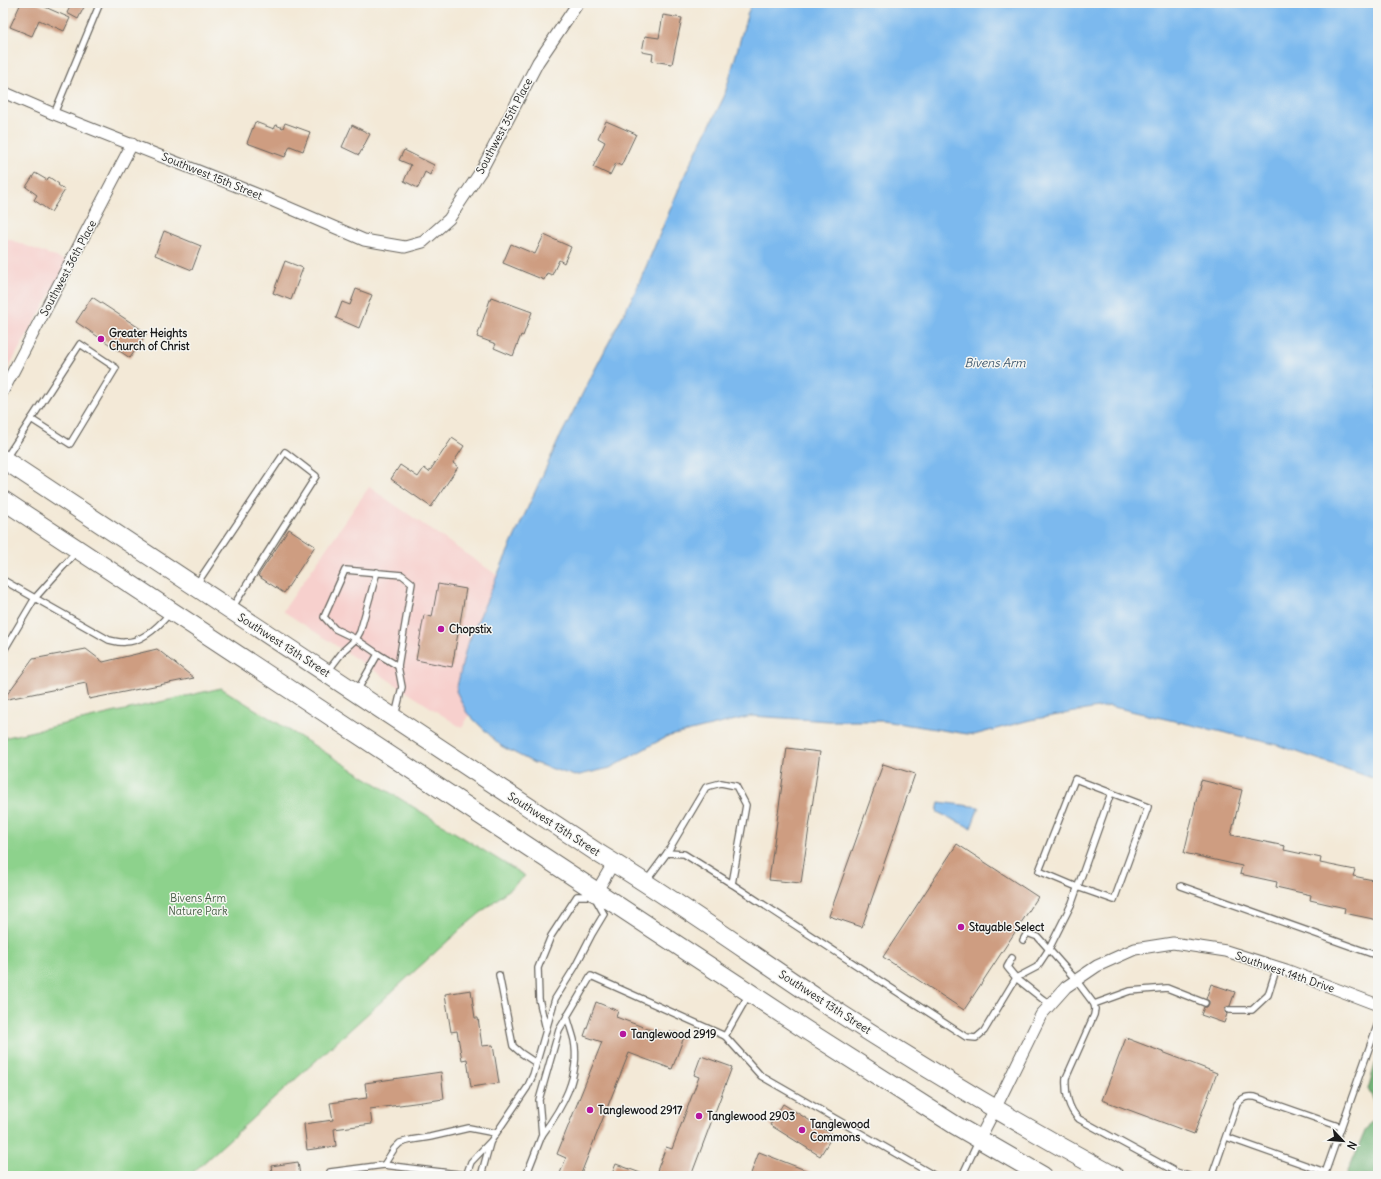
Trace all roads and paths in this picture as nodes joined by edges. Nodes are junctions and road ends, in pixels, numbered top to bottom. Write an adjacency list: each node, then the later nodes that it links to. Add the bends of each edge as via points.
1 (100, 3): 4 (lane)
2 (578, 3): 6 (street, Southwest 35th Place, via 538,62 481,171 449,219)
3 (3, 92): 4 (street, Southwest 15th Street)
4 (54, 114): 5 (street, Southwest 15th Street)
5 (132, 144): 6 (street, Southwest 15th Street, via 364,240 405,247); 7 (street, Southwest 36th Place)
6 (423, 242)
7 (3, 391)
8 (31, 419): 8 (lane, via 80,344 116,368 70,444); 9 (lane)
9 (4, 461): 14 (main road, Southwest 13th Street)
10 (3, 500): 11 (main road)
11 (78, 550): 15 (lane); 17 (main road)
12 (377, 572): 18 (lane); 18 (lane, via 346,570 324,617 335,628); 21 (lane, via 402,575 412,583)
13 (3, 580): 15 (lane)
14 (195, 586): 16 (main road, Southwest 13th Street); 16 (lane, via 285,452 316,476)
15 (35, 598): 17 (lane, via 109,640 125,642 148,634); 19 (lane)
16 (231, 610): 22 (main road, Southwest 13th Street)
17 (171, 611): 32 (main road)
18 (356, 639): 20 (lane); 22 (lane)
19 (3, 652)
20 (378, 654): 21 (lane); 23 (lane)
21 (398, 666): 24 (lane, via 402,687)
22 (326, 673): 23 (main road, Southwest 13th Street)
23 (356, 693): 24 (main road, Southwest 13th Street)
24 (395, 718): 27 (main road, Southwest 13th Street)
25 (1111, 793): 31 (lane); 31 (lane, via 1148,807 1138,836 1114,900); 31 (lane, via 1075,779 1039,871)
26 (667, 853): 28 (lane); 29 (lane, via 684,854); 29 (lane, via 706,787 721,783 736,786 746,805)
27 (614, 862): 28 (main road, Southwest 13th Street); 32 (street)
28 (645, 882): 52 (main road, Southwest 13th Street, via 824,1002)
29 (732, 884): 39 (lane, via 966,1037 976,1038 984,1031)
30 (1181, 886): 35 (lane)
31 (1078, 887): 34 (lane)
32 (595, 894): 41 (main road); 49 (lane, via 604,914 554,999); 49 (lane, via 577,896 551,936 538,968 539,999)
33 (1023, 940): 34 (lane, via 1027,933 1038,937)
34 (1049, 949): 39 (lane, via 1037,966); 40 (lane)
35 (1378, 956)
36 (1012, 958): 39 (lane, via 1007,967)
37 (1277, 967): 40 (street, Southwest 14th Drive, via 1226,952 1173,943 1135,949 1097,966); 45 (street, Southwest 14th Drive); 46 (lane, via 1268,995 1252,1010)
38 (499, 975): 51 (lane, via 513,1046)
39 (1016, 978): 44 (lane)
40 (1076, 980): 42 (lane); 44 (street, Southwest 14th Drive)
41 (750, 992): 50 (lane); 57 (main road)
42 (1094, 1004): 43 (lane, via 1130,991 1167,988); 69 (lane, via 1094,1015 1066,1078 1070,1108 1079,1119 1176,1172)
43 (1205, 1004)
44 (1050, 1005): 52 (street, Southwest 14th Drive, via 1041,1015)
45 (1378, 1005)
46 (1229, 1010)
47 (567, 1016): 50 (lane, via 591,976); 55 (lane, via 559,1030 539,1100); 55 (lane, via 576,1053 573,1078 561,1107)
48 (1378, 1023): 53 (lane)
49 (546, 1029): 51 (lane)
50 (725, 1036): 65 (lane, via 761,1076)
51 (536, 1063): 54 (lane, via 527,1088)
52 (995, 1110): 57 (street, Southwest 14th Drive); 68 (main road, Southwest 13th Street)
53 (1341, 1127): 56 (lane, via 1248,1096 1237,1104); 61 (lane)
54 (495, 1133): 58 (lane); 59 (lane, via 469,1128 411,1140 394,1149)
55 (542, 1135): 64 (lane)
56 (1226, 1137): 61 (lane); 70 (lane)
57 (979, 1140): 66 (lane); 67 (main road)
58 (491, 1141): 62 (lane, via 471,1162); 63 (lane)
59 (384, 1165): 60 (lane); 62 (lane)
60 (330, 1172)
61 (1324, 1174)
62 (466, 1176)
63 (481, 1176)
64 (526, 1176)
65 (935, 1176)
66 (962, 1176)
67 (1043, 1176)
68 (1114, 1176)
69 (1189, 1176)
70 (1212, 1176)

